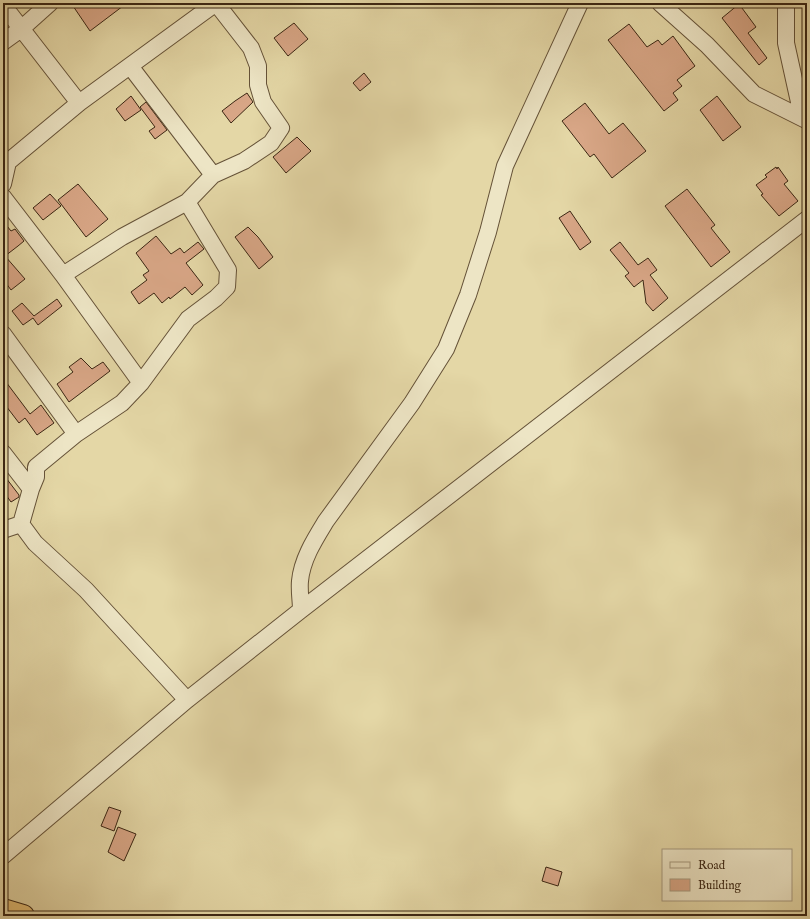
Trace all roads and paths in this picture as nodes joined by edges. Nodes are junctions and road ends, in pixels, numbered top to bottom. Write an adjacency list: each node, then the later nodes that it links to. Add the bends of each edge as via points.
1 (50, 3): 7 (street)
2 (216, 3): 9 (street); 14 (street, via 251,48 258,66 258,85 263,102 281,128 271,143 244,162)
3 (580, 3): 27 (street, via 505,166 468,295 446,349 412,403 314,540 305,560 300,581)
4 (660, 3): 12 (street, via 754,94)
5 (787, 3): 10 (street, via 786,43)
6 (3, 5): 7 (street)
7 (21, 29): 8 (street); 11 (street)
8 (3, 42)
9 (130, 66): 11 (street); 14 (street)
10 (803, 96): 12 (street)
11 (79, 103): 13 (street)
12 (807, 120)
13 (6, 158): 15 (street)
14 (213, 175): 17 (street)
15 (3, 184)
16 (3, 198): 19 (street)
17 (187, 202): 19 (street, via 122,237); 21 (street, via 228,270 227,286 216,298 188,319)
18 (807, 219): 27 (street)
19 (63, 276): 21 (street)
20 (3, 334): 22 (street)
21 (141, 383): 22 (street, via 122,403)
22 (76, 434): 24 (street, via 36,467 36,477)
23 (3, 453): 24 (street)
24 (31, 489): 25 (street)
25 (21, 524): 26 (street); 28 (street, via 35,543 86,590)
26 (3, 530)
27 (301, 610): 28 (street)
28 (187, 700): 29 (street)
29 (3, 856)
30 (3, 910): 31 (highway)
31 (23, 916)

